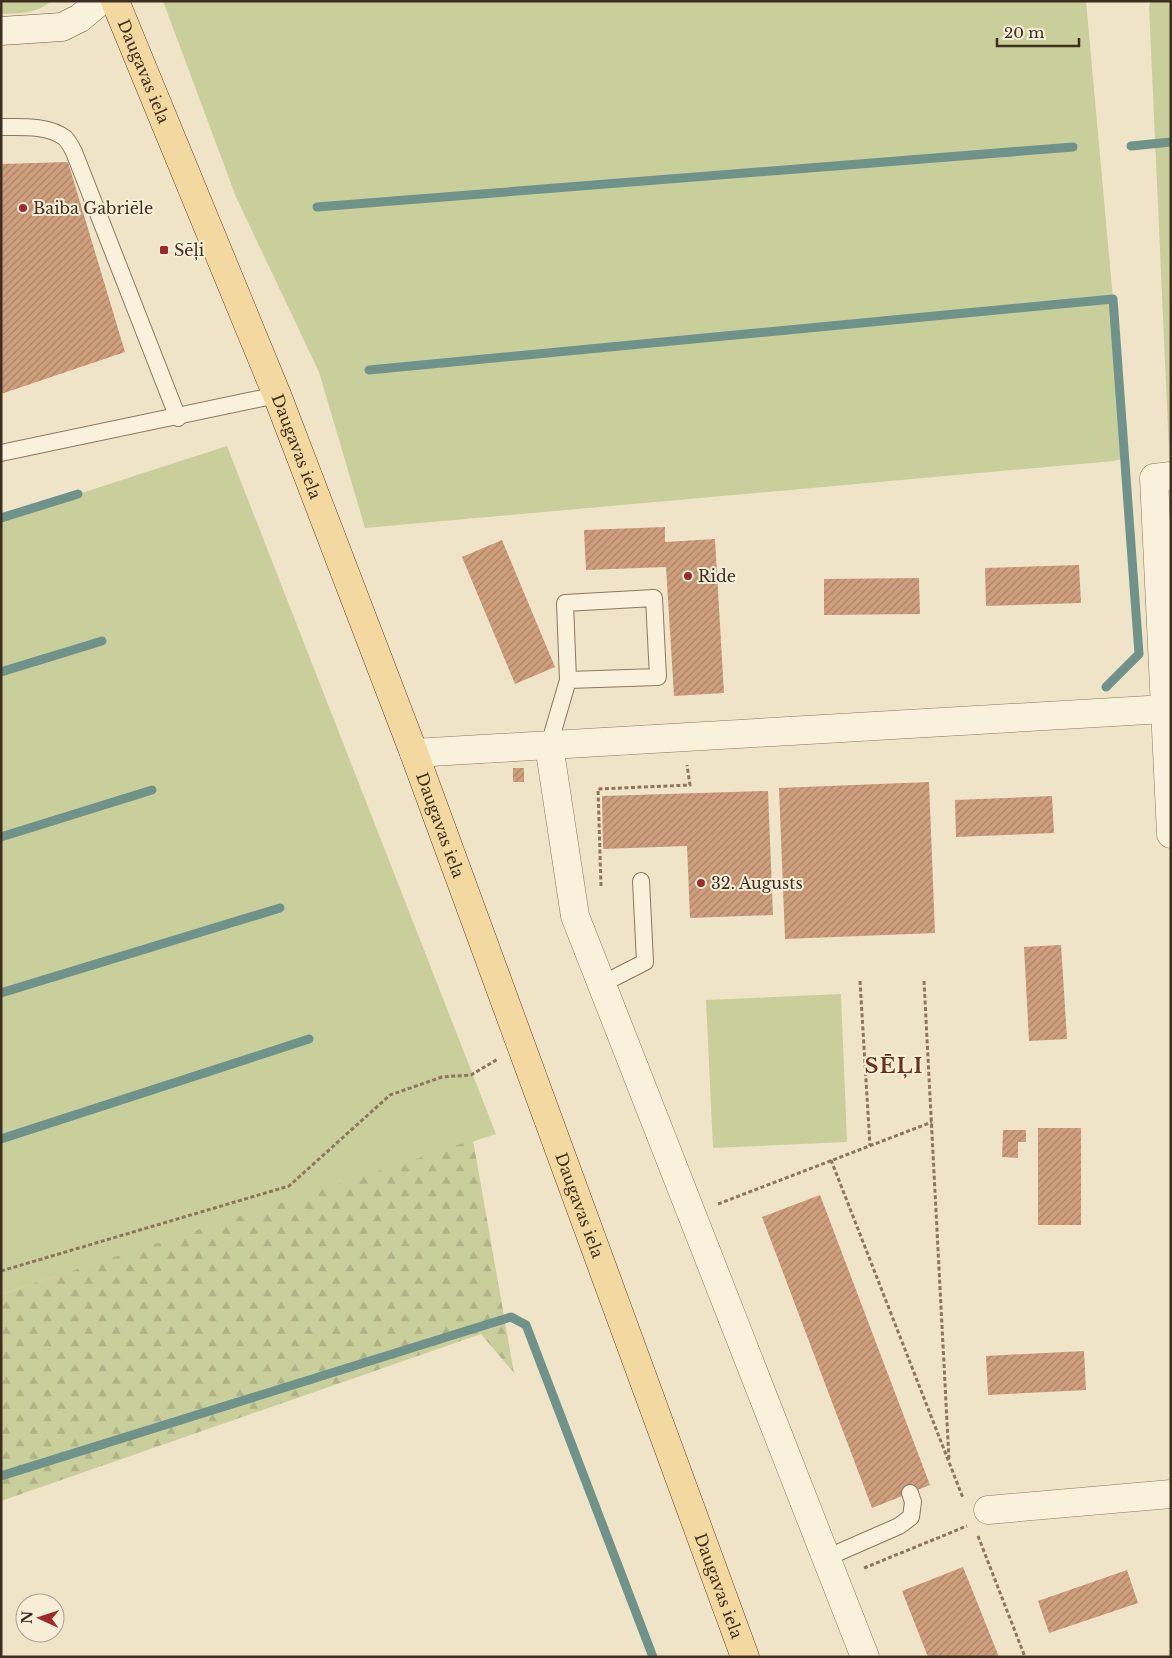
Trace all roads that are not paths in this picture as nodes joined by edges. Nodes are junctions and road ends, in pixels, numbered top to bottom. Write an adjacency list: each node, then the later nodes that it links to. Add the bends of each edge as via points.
1 (100, 1): 3 (street, via 80,18 62,27)
2 (116, 1): 5 (main road, Daugavas iela)
3 (1, 31)
4 (1, 127): 6 (lane, via 33,127 52,132 65,138 74,152)
5 (278, 395): 6 (lane); 12 (main road, Daugavas iela)
6 (178, 418): 7 (lane)
7 (1, 453)
8 (1163, 477): 10 (street)
9 (568, 680): 9 (lane, via 658,677 654,598 565,603); 11 (lane)
10 (1165, 708): 11 (street); 13 (street)
11 (548, 745): 12 (street); 15 (street, via 575,916)
12 (414, 753): 20 (main road, Daugavas iela)
13 (1171, 834)
14 (641, 881): 15 (lane, via 645,962)
15 (602, 984): 19 (street)
16 (910, 1493): 19 (lane, via 913,1502 911,1516 899,1526)
17 (1171, 1494): 18 (street)
18 (975, 1517)
19 (826, 1558): 21 (street)
20 (745, 1657)
21 (865, 1657)

